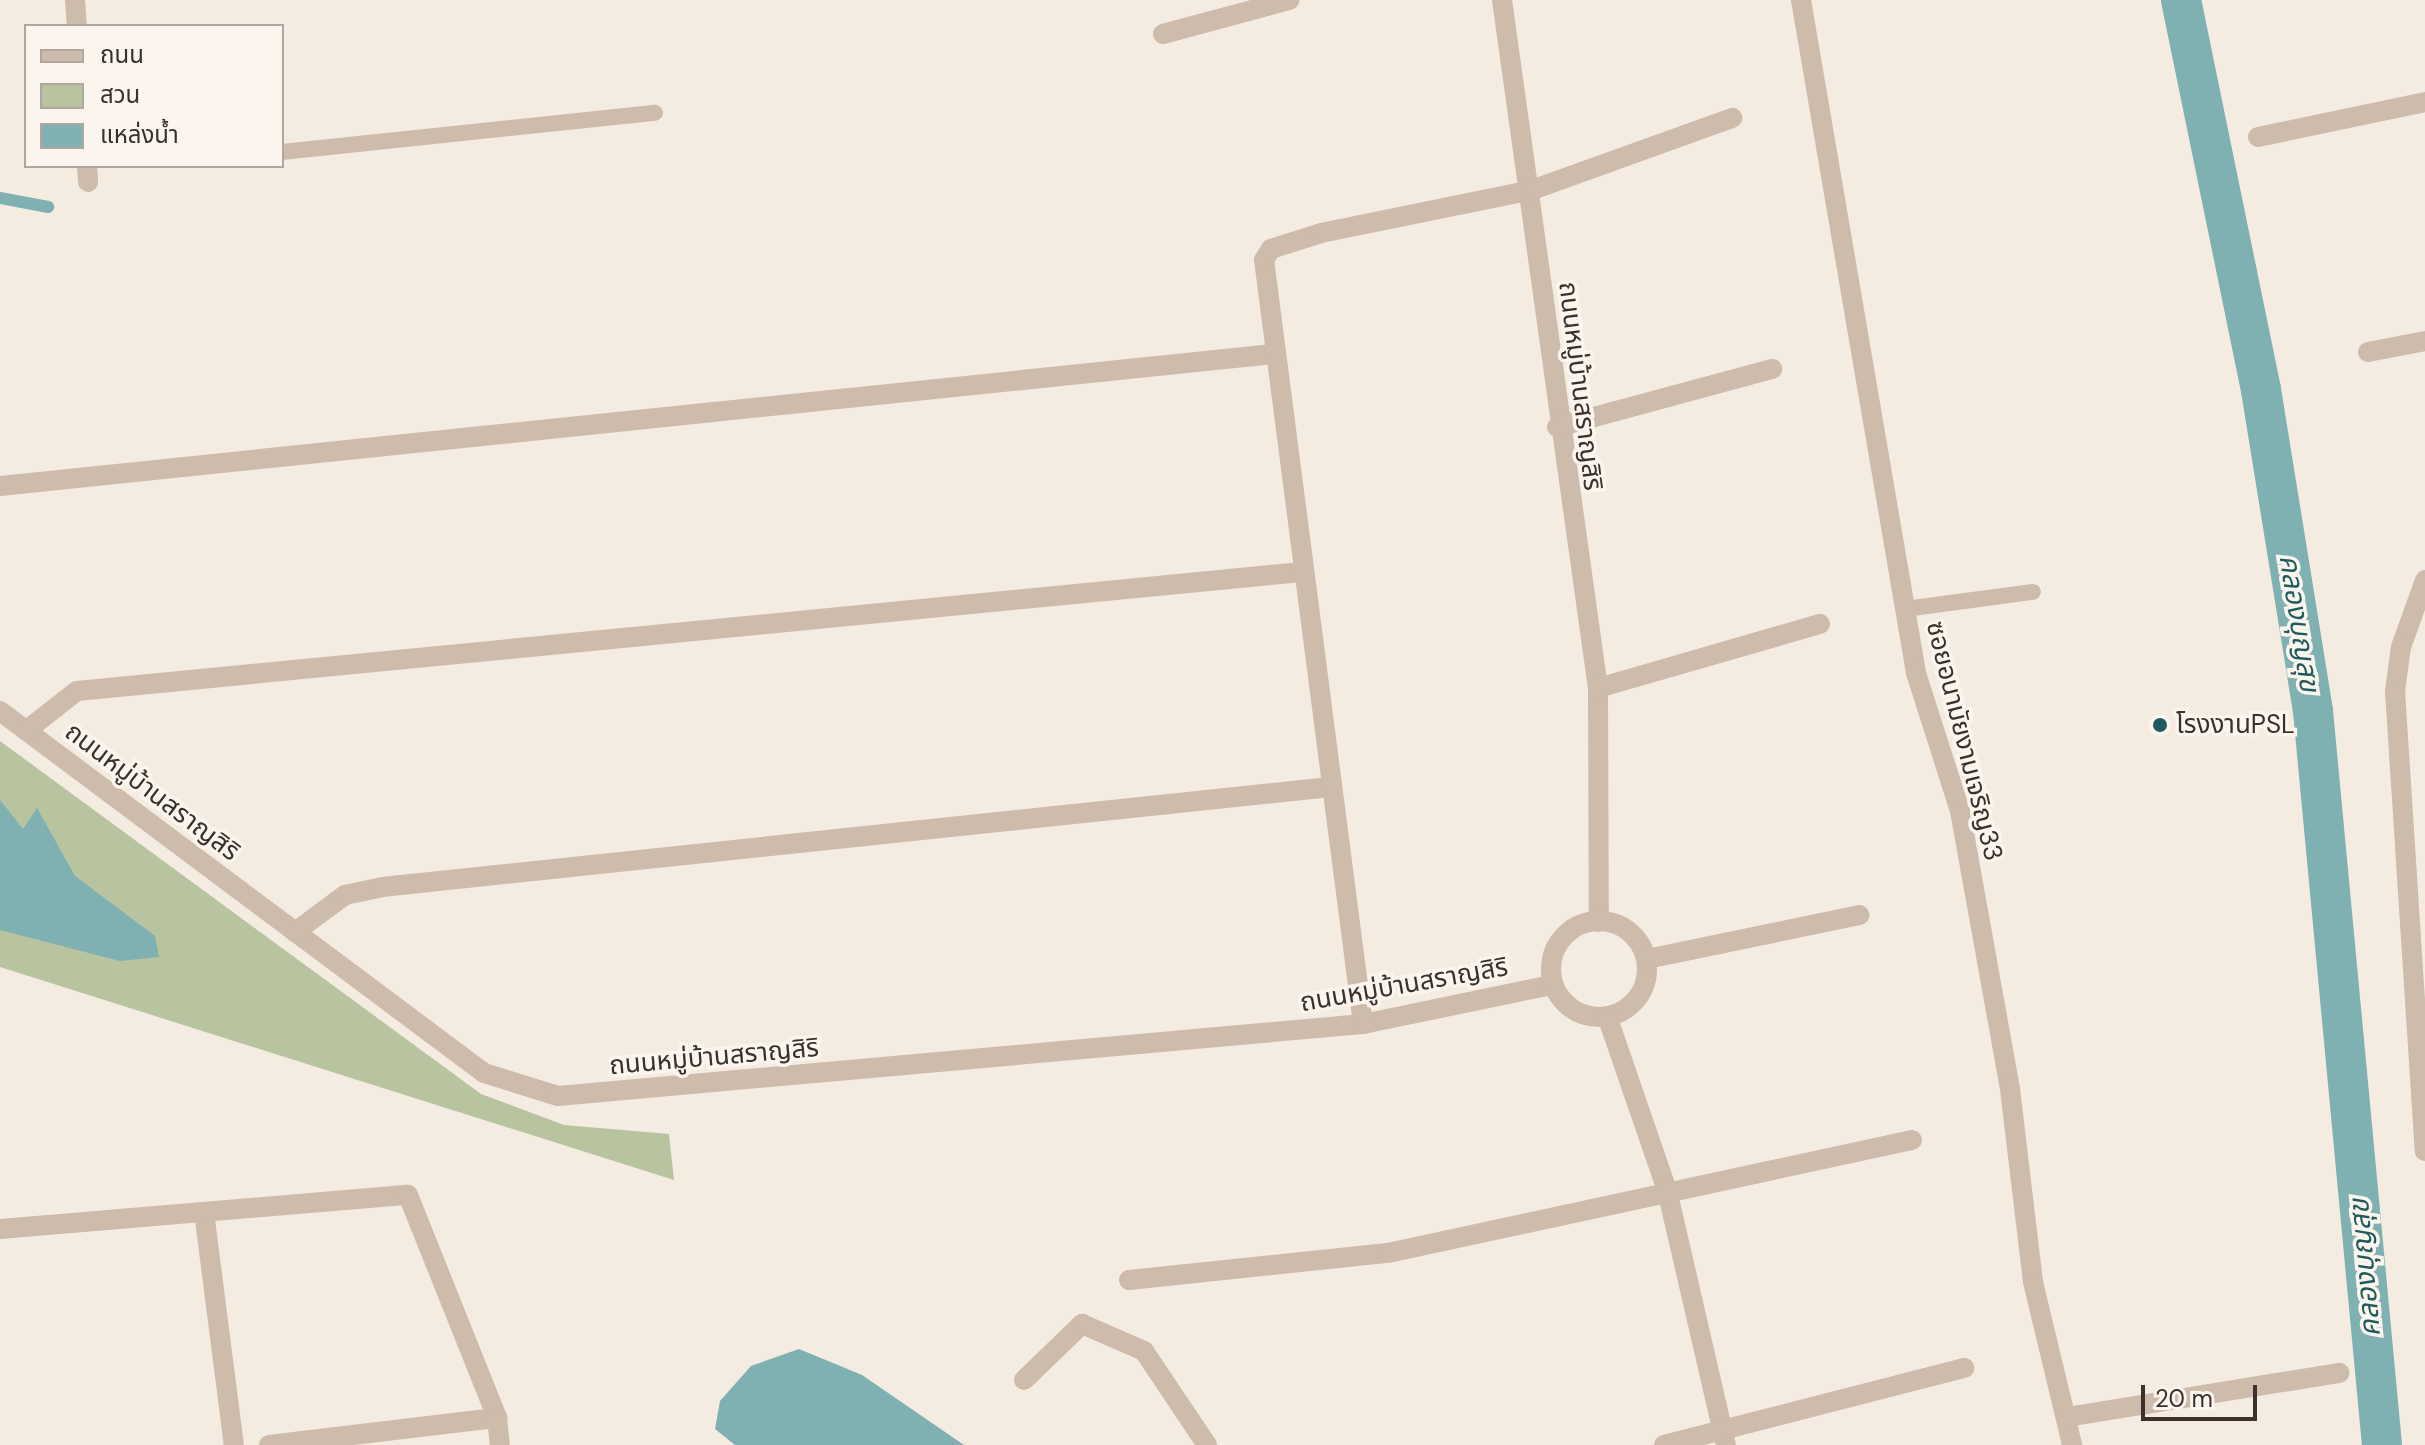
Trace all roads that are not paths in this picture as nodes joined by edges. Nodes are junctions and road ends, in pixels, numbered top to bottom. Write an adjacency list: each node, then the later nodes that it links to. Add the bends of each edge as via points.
1 (75, 0): 5 (street)
2 (1289, 0): 6 (street)
3 (1502, 0): 12 (street, ถนนหมู่บ้านสราญสิริ)
4 (1801, 0): 22 (street, ซอยอนามัยงามเจริญ33)
5 (77, 24)
6 (1163, 34)
7 (2425, 102): 10 (street)
8 (655, 113): 11 (lane)
9 (1732, 118): 12 (street)
10 (2258, 137)
11 (284, 152)
12 (1532, 190): 15 (street, via 1271,249 1262,276); 17 (street, ถนนหมู่บ้านสราญสิริ)
13 (2425, 341): 14 (street)
14 (2368, 352)
15 (1273, 354): 18 (street); 19 (street)
16 (1772, 369): 17 (street)
17 (1557, 427): 24 (street, ถนนหมู่บ้านสราญสิริ)
18 (0, 486)
19 (1302, 572): 26 (street, via 77,691); 27 (street)
20 (2425, 580): 32 (street, via 2401,647 2395,691)
21 (2033, 592): 22 (lane)
22 (1905, 609): 45 (street, ซอยอนามัยงามเจริญ33, via 1916,673 1960,811 2010,1089 2033,1282)
23 (1820, 624): 24 (street)
24 (1598, 688): 29 (street, ถนนหมู่บ้านสราญสิริ)
25 (0, 711): 26 (street, ถนนหมู่บ้านสราญสิริ)
26 (27, 730): 30 (street, ถนนหมู่บ้านสราญสิริ)
27 (1331, 787): 30 (street, via 382,887 345,895); 35 (street)
28 (1860, 915): 31 (street)
29 (1599, 922): 31 (street, via 1628,929); 33 (street, via 1562,936 1552,951)
30 (295, 932): 35 (street, ถนนหมู่บ้านสราญสิริ, via 484,1073 558,1096)
31 (1647, 959): 34 (street, via 1639,998)
32 (2418, 978): 37 (street)
33 (1552, 985): 34 (street, via 1582,1015); 35 (street, ถนนหมู่บ้านสราญสิริ)
34 (1607, 1016): 38 (street)
35 (1363, 1024)
36 (1912, 1140): 38 (street)
37 (2425, 1151)
38 (1667, 1190): 41 (street, via 1388,1253); 47 (street)
39 (204, 1212): 40 (street); 46 (street, via 408,1195); 48 (street)
40 (0, 1229)
41 (1129, 1280)
42 (1964, 1368): 47 (street)
43 (2339, 1373): 45 (street)
44 (1024, 1380): 51 (street, via 1082,1324 1144,1351)
45 (2067, 1417): 53 (street, ซอยอนามัยงามเจริญ33)
46 (497, 1418): 49 (street); 50 (street)
47 (1725, 1439): 52 (street)
48 (234, 1445)
49 (269, 1445)
50 (500, 1445)
51 (1207, 1445)
52 (1664, 1445)
53 (2072, 1445)

